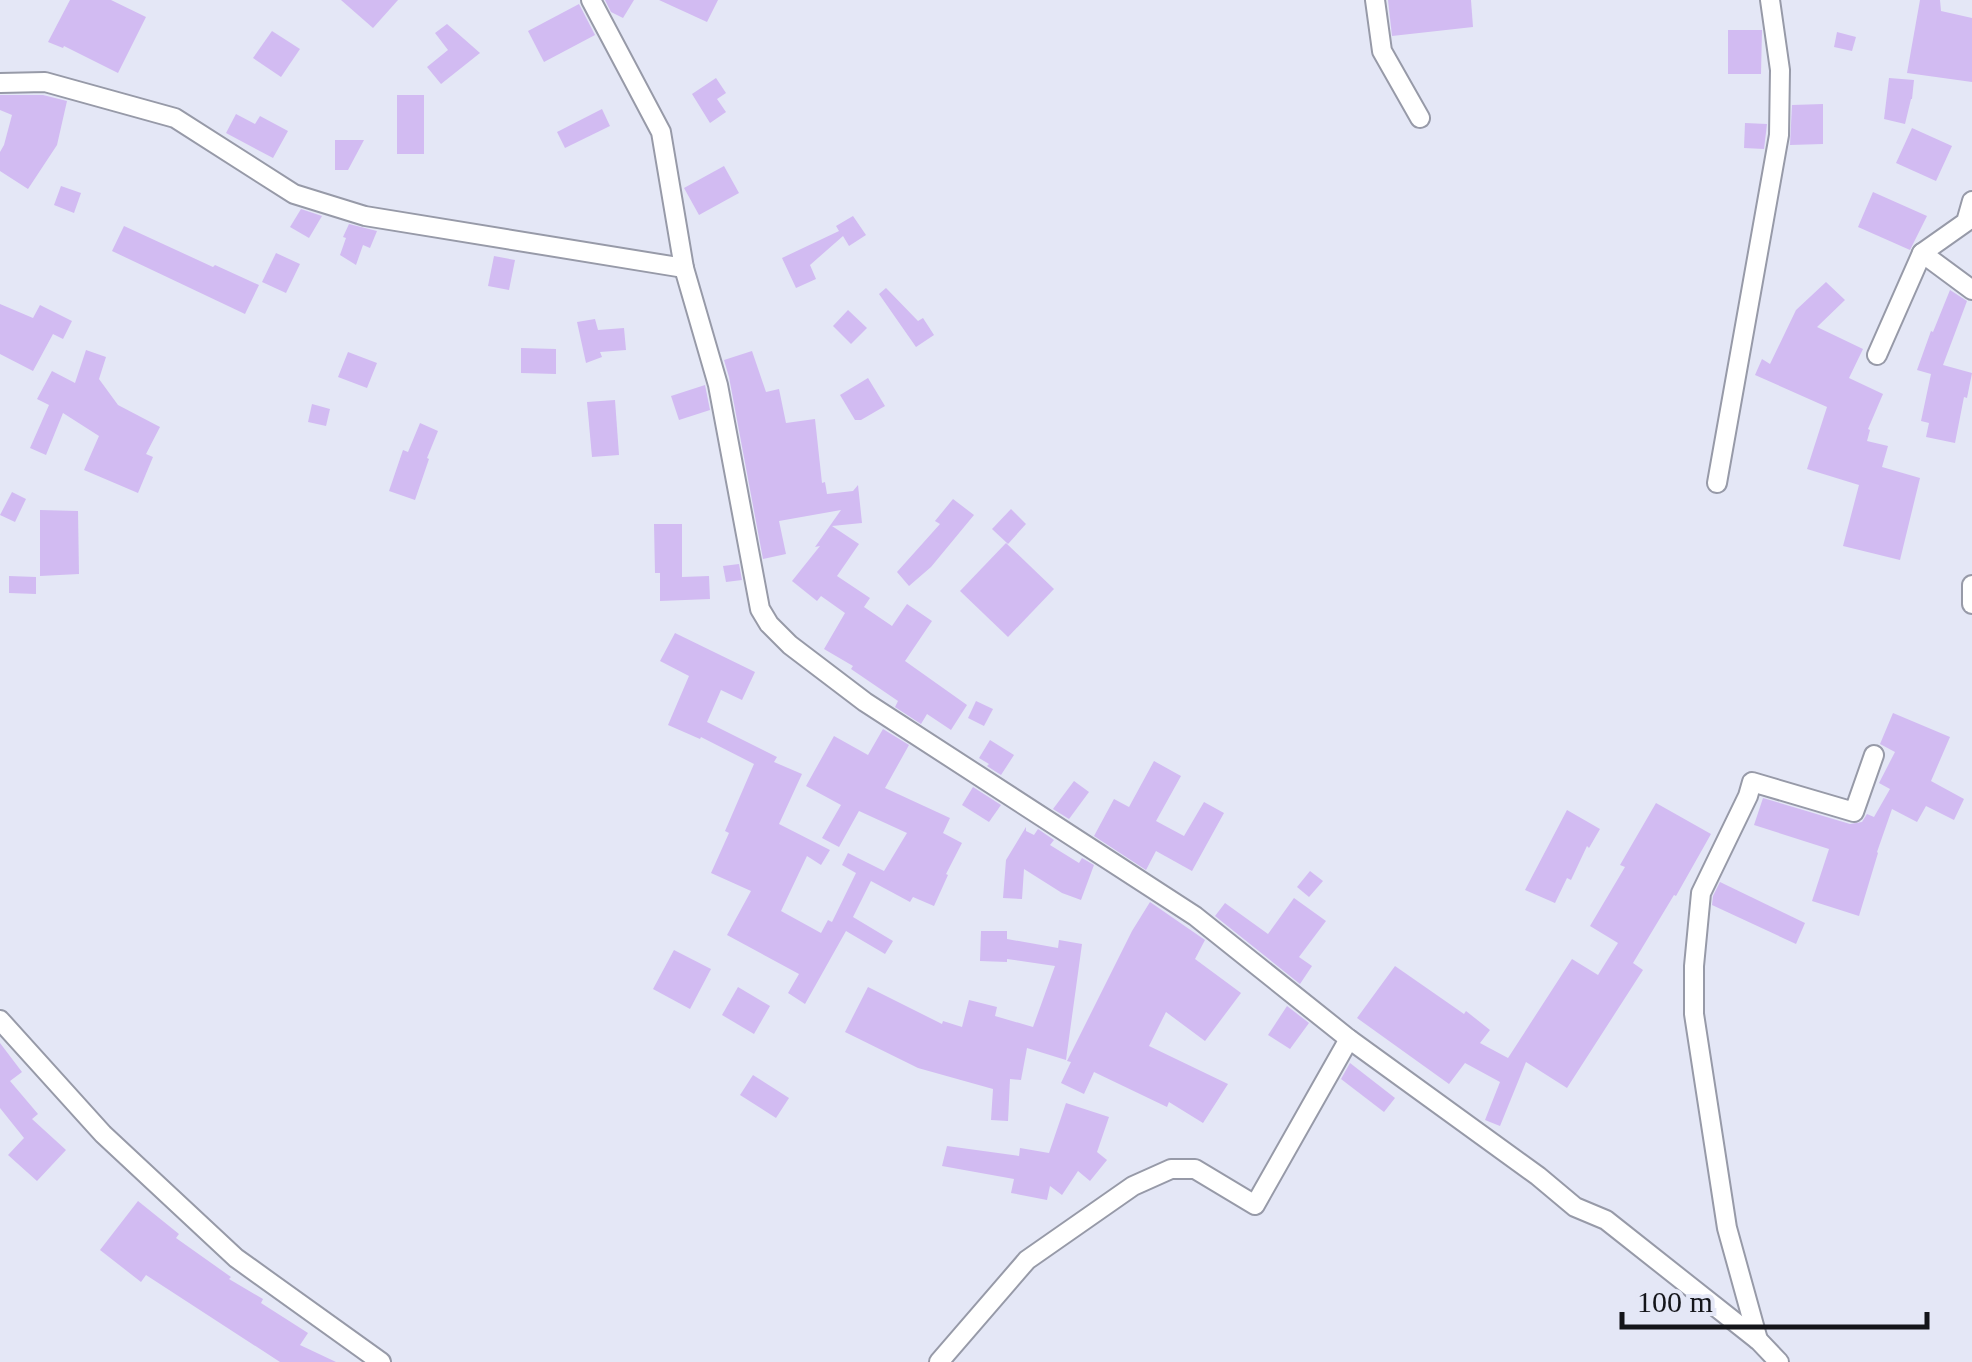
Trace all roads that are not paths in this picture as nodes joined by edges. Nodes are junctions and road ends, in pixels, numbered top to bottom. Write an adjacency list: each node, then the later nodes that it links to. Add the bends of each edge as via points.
1 (592, 0): 9 (street, via 661,132)
2 (1374, 0): 5 (street, via 1382,51)
3 (1770, 0): 12 (street, via 1780,70 1779,135)
4 (0, 83): 9 (street, via 46,82 175,118 294,194 366,216)
5 (1420, 118)
6 (1972, 201): 7 (street)
7 (1969, 223): 8 (street)
8 (1922, 253): 10 (street); 11 (street)
9 (684, 268): 17 (street, via 718,385 760,609 769,624 865,702 1194,916)
10 (1972, 290)
11 (1877, 356)
12 (1717, 483)
13 (1972, 584): 14 (street)
14 (1972, 604)
15 (1874, 755): 18 (street, via 1854,812 1752,782 1701,893 1694,1014 1727,1228)
16 (0, 1020): 19 (street, via 103,1134 236,1258)
17 (1349, 1038): 18 (street, via 1574,1207 1606,1220); 20 (street, via 1254,1206 1194,1169 1172,1169 1134,1186 1027,1260)
18 (1758, 1340): 21 (street)
19 (380, 1362)
20 (940, 1362)
21 (1778, 1362)

